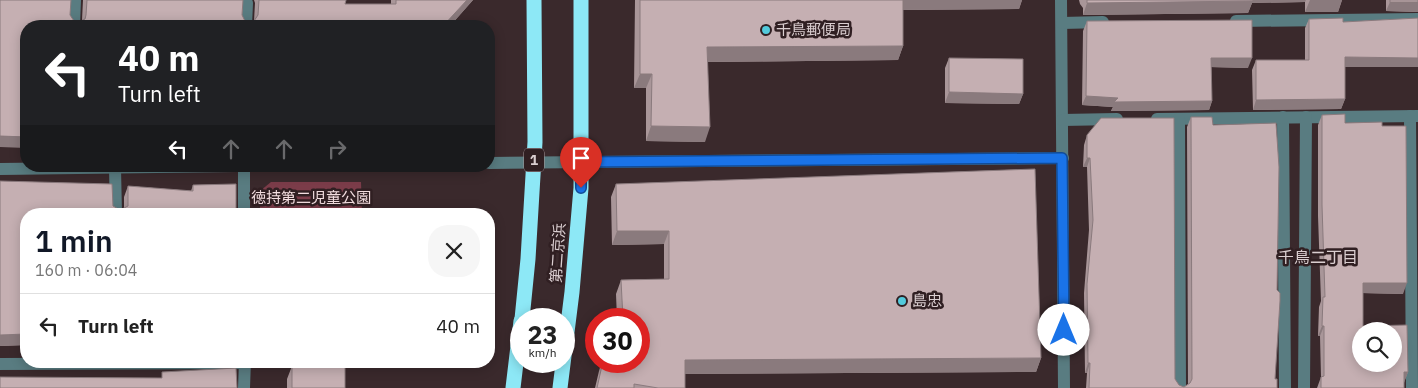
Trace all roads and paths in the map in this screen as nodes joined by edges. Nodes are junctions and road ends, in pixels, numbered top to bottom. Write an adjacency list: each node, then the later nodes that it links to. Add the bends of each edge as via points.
1 (75, 0): 7 (street)
2 (534, 0): 20 (highway, 第二京浜 / 1)
3 (581, 0): 18 (highway, 第二京浜)
4 (1061, 0): 11 (street)
5 (247, 3): 8 (street)
6 (1418, 19): 9 (street)
7 (74, 20)
8 (246, 20)
9 (1220, 21)
10 (1112, 22): 11 (street)
11 (1062, 23): 16 (street)
12 (1414, 116): 14 (street); 39 (street)
13 (1283, 117): 14 (street); 15 (street); 37 (street)
14 (1306, 117): 38 (street)
15 (1179, 118): 16 (street); 36 (street)
16 (1062, 120): 17 (street)
17 (1062, 158): 18 (street); 35 (street)
18 (581, 162): 20 (street); 34 (highway, 第二京浜, via 572,292)
19 (495, 163): 20 (street)
20 (534, 163): 27 (highway, 第二京浜 / 1)
21 (20, 168): 22 (street)
22 (0, 169)
23 (115, 172): 25 (street)
24 (244, 172): 26 (street)
25 (116, 208)
26 (244, 208)
27 (522, 308)
28 (0, 364): 29 (street)
29 (20, 364)
30 (244, 368): 32 (street)
31 (515, 373): 33 (highway, 第二京浜 / 1)
32 (244, 388)
33 (513, 388)
34 (560, 388)
35 (1064, 388)
36 (1180, 388)
37 (1285, 388)
38 (1304, 388)
39 (1412, 388)

